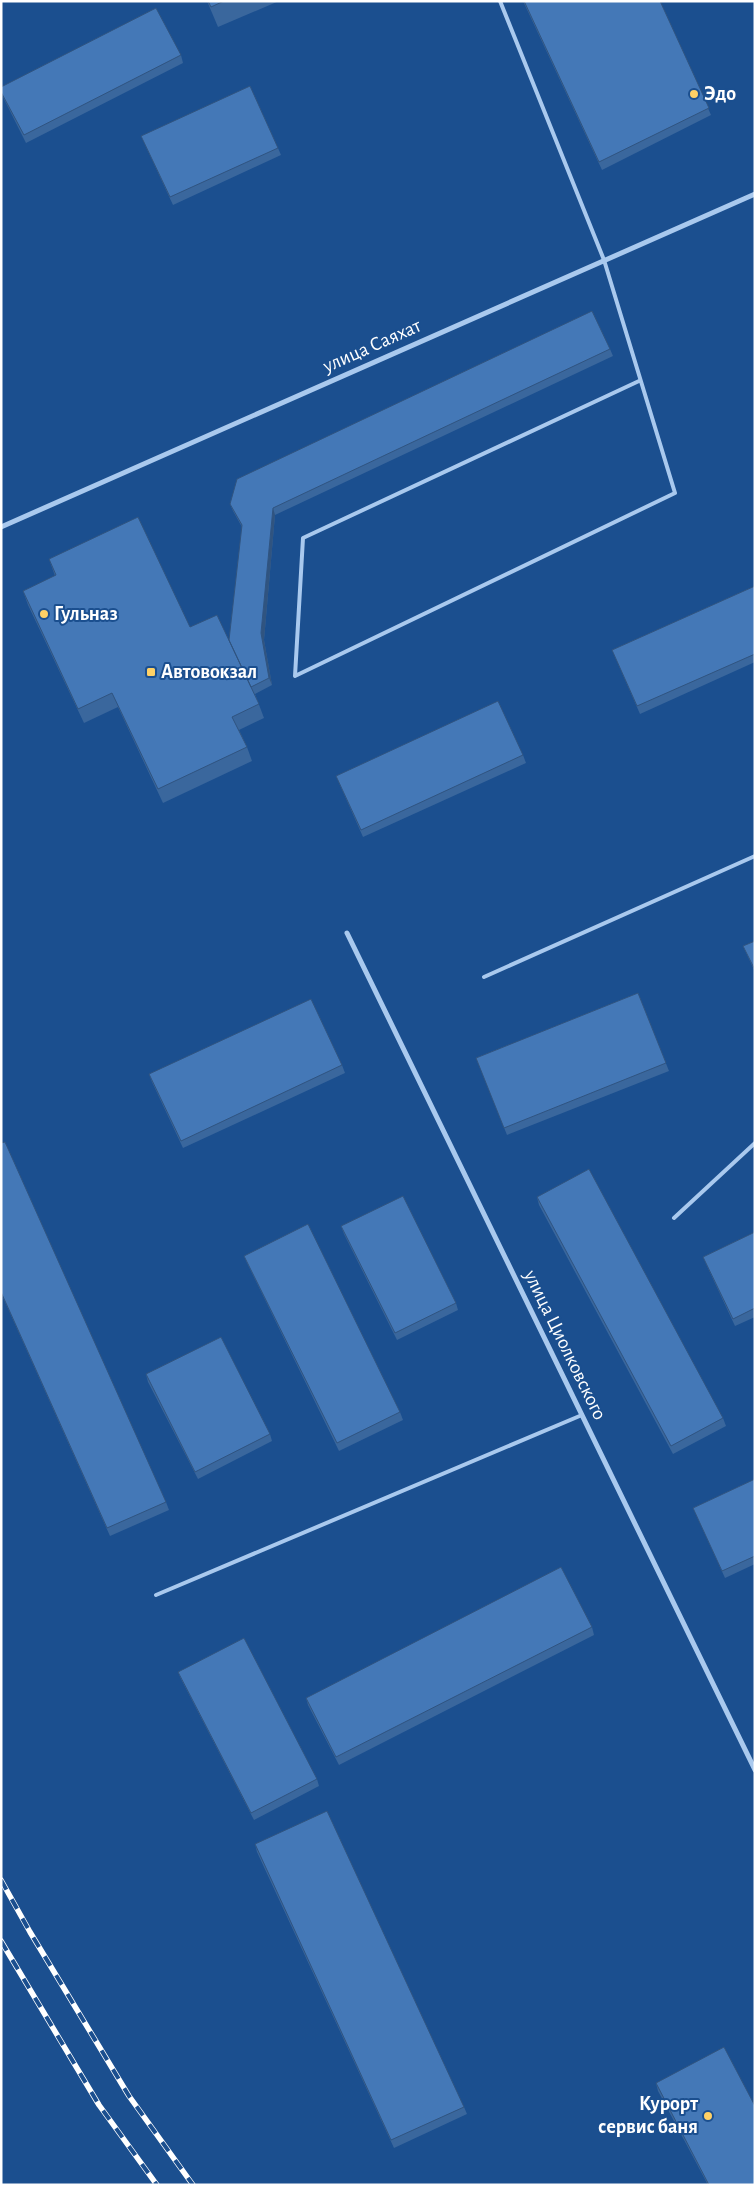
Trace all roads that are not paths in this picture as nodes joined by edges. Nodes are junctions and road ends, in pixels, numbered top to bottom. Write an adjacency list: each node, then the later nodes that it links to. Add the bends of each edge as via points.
1 (500, 1): 3 (lane)
2 (755, 194): 3 (street, улица Саяхат)
3 (604, 260): 4 (lane); 5 (street, улица Саяхат)
4 (639, 381): 4 (lane, via 303,538 295,676 675,493)
5 (1, 527)
6 (755, 856): 8 (lane)
7 (347, 933): 11 (street, улица Циолковского)
8 (484, 977)
9 (755, 1143): 10 (lane)
10 (674, 1218)
11 (582, 1415): 12 (lane); 13 (street, улица Циолковского)
12 (156, 1595)
13 (755, 1770)

